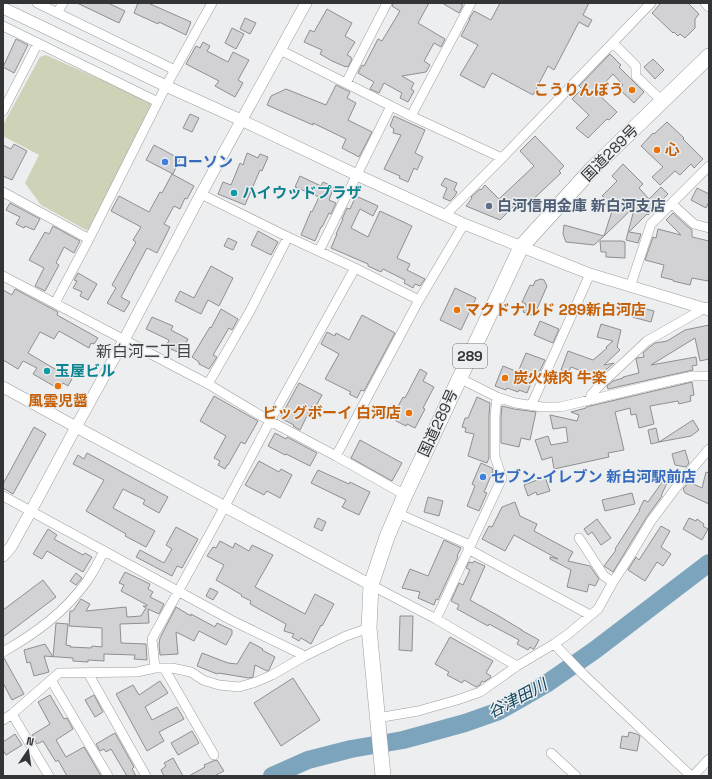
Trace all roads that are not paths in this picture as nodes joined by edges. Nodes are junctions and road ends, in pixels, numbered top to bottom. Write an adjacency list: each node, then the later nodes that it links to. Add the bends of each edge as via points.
1 (37, 3): 11 (street)
2 (63, 3): 11 (street)
3 (306, 3): 15 (street)
4 (387, 3): 18 (street)
5 (471, 3): 24 (street)
6 (651, 3): 14 (street)
7 (704, 3): 9 (street)
8 (207, 4): 17 (street)
9 (709, 7)
10 (3, 8): 19 (street)
11 (57, 13): 17 (street)
12 (3, 26): 13 (street)
13 (38, 43): 21 (street); 23 (street)
14 (612, 43): 20 (street, via 636,66 636,76); 26 (street)
15 (280, 50): 18 (street); 25 (street)
16 (709, 56): 20 (highway, 国道289号 / 289)
17 (175, 70): 19 (street)
18 (346, 83): 22 (street)
19 (166, 86): 21 (street); 25 (street)
20 (662, 101): 37 (highway, 国道289号 / 289, via 592,169)
21 (158, 102): 36 (street)
22 (392, 106): 24 (street); 28 (street)
23 (3, 110)
24 (411, 116): 26 (street)
25 (241, 120): 28 (street); 30 (street)
26 (502, 158): 32 (street)
27 (709, 166): 31 (street)
28 (357, 176): 32 (street); 38 (street)
29 (3, 192): 36 (street)
30 (201, 194): 35 (street); 46 (street)
31 (672, 204): 34 (street, via 694,224); 42 (street, via 651,224)
32 (445, 215): 33 (street)
33 (464, 224): 37 (street); 43 (street)
34 (709, 228)
35 (288, 237): 38 (street); 49 (street)
36 (89, 239): 44 (street)
37 (521, 247): 40 (street); 48 (highway, 国道289号 / 289)
38 (319, 252): 39 (street)
39 (355, 268): 43 (street); 54 (street)
40 (590, 274): 42 (street); 53 (street)
41 (3, 276): 44 (street)
42 (630, 287): 45 (street)
43 (420, 300): 57 (street)
44 (55, 304): 46 (street)
45 (707, 309): 52 (street, via 647,341 600,385)
46 (124, 340): 49 (street); 55 (street)
47 (709, 376): 52 (street, via 670,380)
48 (459, 378): 51 (street); 58 (highway, 国道289号 / 289)
49 (208, 384): 54 (street)
50 (3, 386): 55 (street)
51 (498, 397): 53 (street, via 515,404); 64 (street, via 495,416 495,457 502,478)
52 (590, 400): 53 (street, via 560,407)
53 (531, 406)
54 (270, 421): 57 (street); 60 (street)
55 (76, 427): 60 (street); 61 (street)
56 (709, 449): 67 (street, via 651,521)
57 (336, 456): 58 (street)
58 (405, 495): 62 (highway, 国道289号 / 289)
59 (3, 496): 61 (street)
60 (225, 506): 68 (street); 69 (street)
61 (31, 511): 65 (street); 66 (street, via 11,547)
62 (398, 513): 64 (street); 68 (highway, 国道289号 / 289)
63 (579, 538): 67 (street, via 604,576)
64 (469, 547): 70 (street); 71 (street)
65 (104, 551): 69 (street); 74 (street, via 88,579 66,607 42,628)
66 (3, 556)
67 (613, 582): 70 (street, via 598,609)
68 (371, 585): 71 (street); 72 (highway, 国道289号 / 289)
69 (179, 591): 75 (street); 77 (street, via 152,638)
70 (590, 615): 73 (street, via 567,635)
71 (436, 619): 76 (street)
72 (369, 628): 75 (street); 83 (highway, 国道289号 / 289)
73 (558, 648): 76 (street); 92 (street)
74 (3, 652)
75 (304, 656): 78 (street, via 272,675 239,687 219,685 190,672)
76 (517, 666): 83 (street, via 480,692)
77 (154, 668): 78 (street); 79 (street, via 137,672)
78 (164, 668): 85 (street)
79 (88, 673): 80 (street, via 59,673); 89 (street)
80 (51, 680): 81 (street); 88 (street)
81 (12, 714): 82 (street); 87 (street)
82 (3, 720)
83 (377, 721): 90 (highway, 国道289号 / 289)
84 (551, 753): 91 (street)
85 (214, 755)
86 (709, 759): 92 (street)
87 (49, 776)
88 (108, 776)
89 (146, 776)
90 (383, 776)
91 (576, 776)
92 (692, 776)

